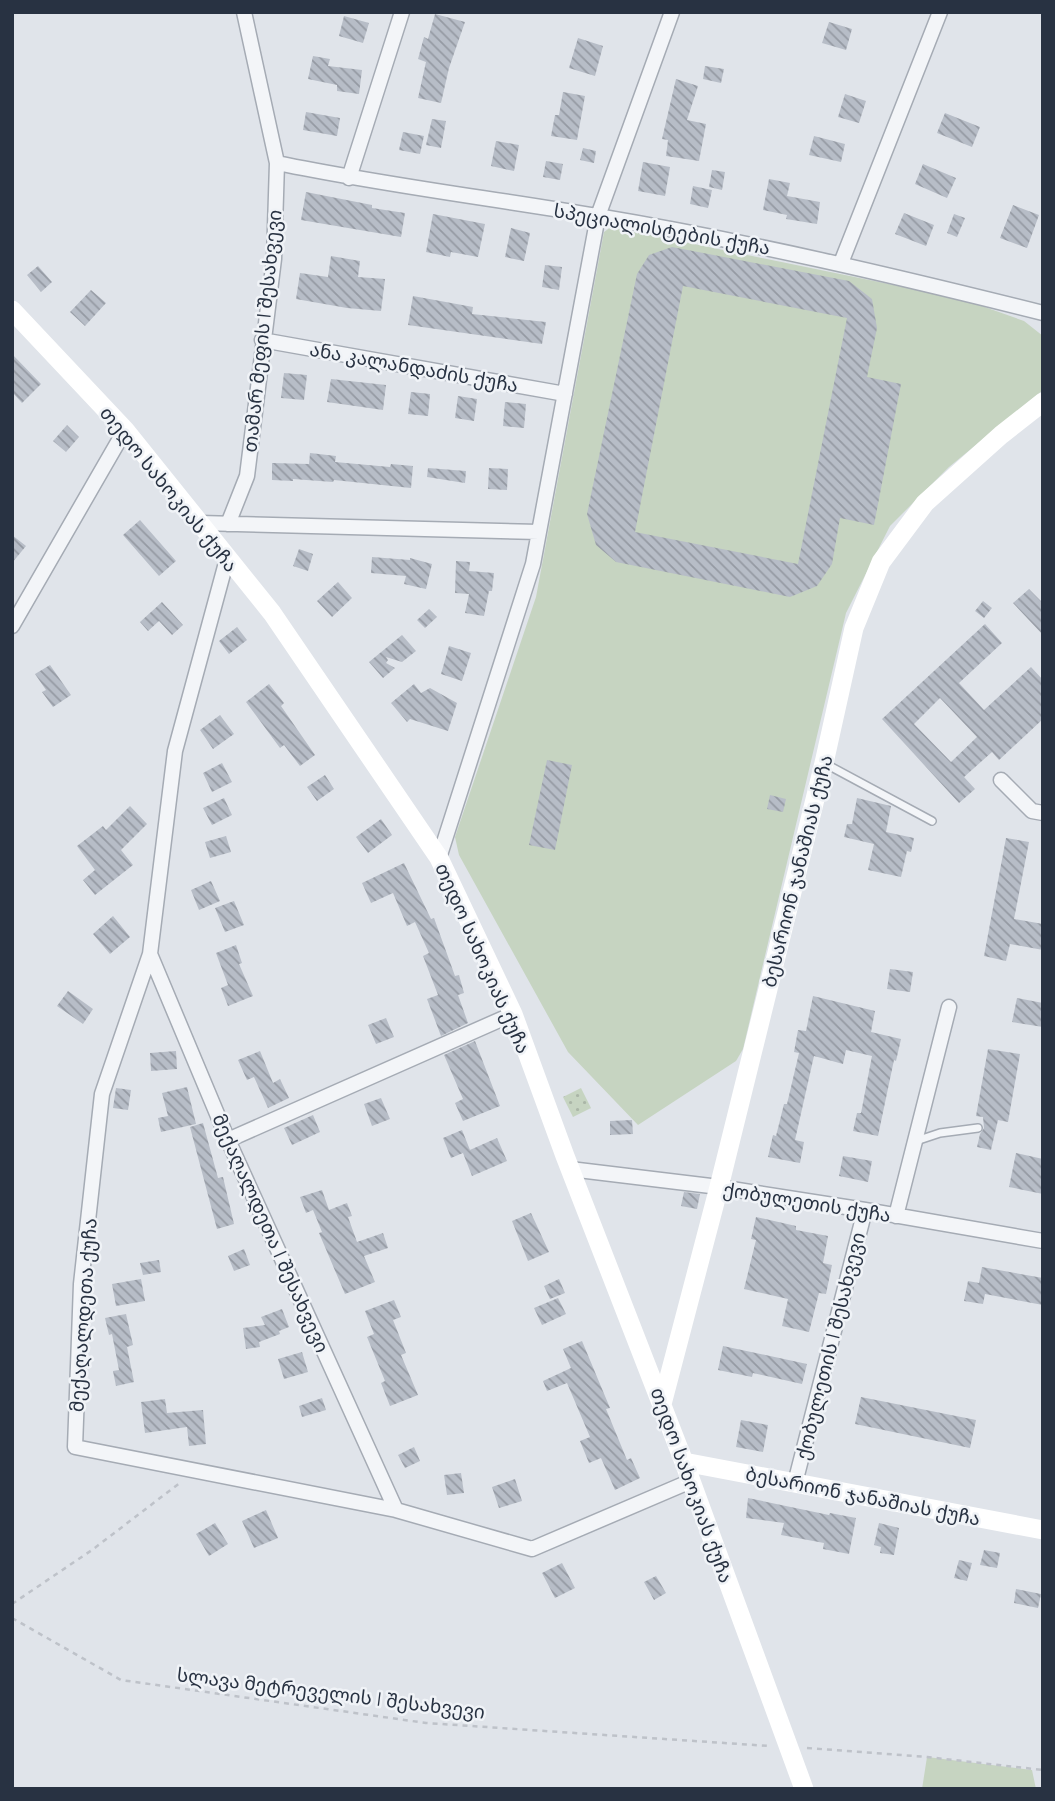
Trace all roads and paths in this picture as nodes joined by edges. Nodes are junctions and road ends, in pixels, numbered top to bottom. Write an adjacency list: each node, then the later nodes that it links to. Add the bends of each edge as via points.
1 (244, 12): 5 (street, თამარ მეფის I შესახვევი)
2 (402, 12): 6 (street)
3 (672, 12): 7 (street)
4 (940, 12): 8 (street)
5 (277, 163): 6 (street, სპეციალისტების ქუჩა); 11 (street, თამარ მეფის I შესახვევი, via 274,259)
6 (349, 178): 7 (street, სპეციალისტების ქუჩა)
7 (598, 216): 8 (street, სპეციალისტების ქუჩა); 12 (street)
8 (841, 263): 10 (street, სპეციალისტების ქუჩა)
9 (12, 310): 14 (street, თედო სახოკიას ქუჩა)
10 (1043, 313)
11 (262, 340): 12 (street, ანა კალანდაძის ქუჩა); 16 (street, თამარ მეფის I შესახვევი, via 247,476)
12 (565, 394): 17 (street)
13 (1043, 402): 20 (street, ბესარიონ ჯანაშიას ქუჩა, via 925,503 881,562 854,628)
14 (125, 430): 15 (street, თედო სახოკიას ქუჩა); 19 (street)
15 (200, 523): 16 (street); 18 (street, თედო სახოკიას ქუჩა)
16 (228, 524): 17 (street)
17 (539, 532): 24 (street, via 533,564)
18 (227, 559): 24 (street, თედო სახოკიას ქუჩა, via 272,613); 25 (street, მექაღალდეთა ქუჩა, via 175,751)
19 (12, 626)
20 (824, 763): 23 (lane); 32 (street, ბესარიონ ჯანაშიას ქუჩა)
21 (1001, 780): 22 (street, via 1032,811)
22 (1043, 813)
23 (932, 821)
24 (439, 858): 27 (street, თედო სახოკიას ქუჩა)
25 (150, 954): 29 (street, მექაღალდეთა I შესახვევი); 38 (street, მექაღალდეთა ქუჩა, via 102,1094 81,1284 75,1447)
26 (949, 1007): 30 (street)
27 (513, 1014): 29 (street); 31 (street, თედო სახოკიას ქუჩა)
28 (978, 1128): 30 (lane)
29 (228, 1140): 41 (street, მექაღალდეთა I შესახვევი)
30 (915, 1141): 34 (street)
31 (570, 1169): 32 (street, ქობულეთის ქუჩა); 36 (street, თედო სახოკიას ქუჩა)
32 (719, 1187): 33 (street, ქობულეთის ქუჩა); 36 (street, ბესარიონ ჯანაშიას ქუჩა)
33 (865, 1209): 34 (street, ქობულეთის ქუჩა); 40 (street, ქობულეთის I შესახვევი)
34 (896, 1216): 35 (street, ქობულეთის ქუჩა)
35 (1043, 1241)
36 (662, 1404): 37 (street, თედო სახოკიას ქუჩა)
37 (684, 1462): 39 (street, თედო სახოკიას ქუჩა); 40 (street, ბესარიონ ჯანაშიას ქუჩა)
38 (198, 1470): 41 (street, მექაღალდეთა ქუჩა); 43 (path)
39 (691, 1481): 41 (street, მექაღალდეთა ქუჩა, via 532,1549); 45 (street, თედო სახოკიას ქუჩა)
40 (795, 1483): 42 (street, ბესარიონ ჯანაშიას ქუჩა)
41 (396, 1510)
42 (1043, 1530)
43 (12, 1604)
44 (12, 1618): 45 (path, სლავა მეტრეველის I შესახვევი, via 121,1680 426,1723)
45 (788, 1747): 46 (path, სლავა მეტრეველის I შესახვევი); 47 (street, თედო სახოკიას ქუჩა)
46 (1043, 1770)
47 (799, 1785)

